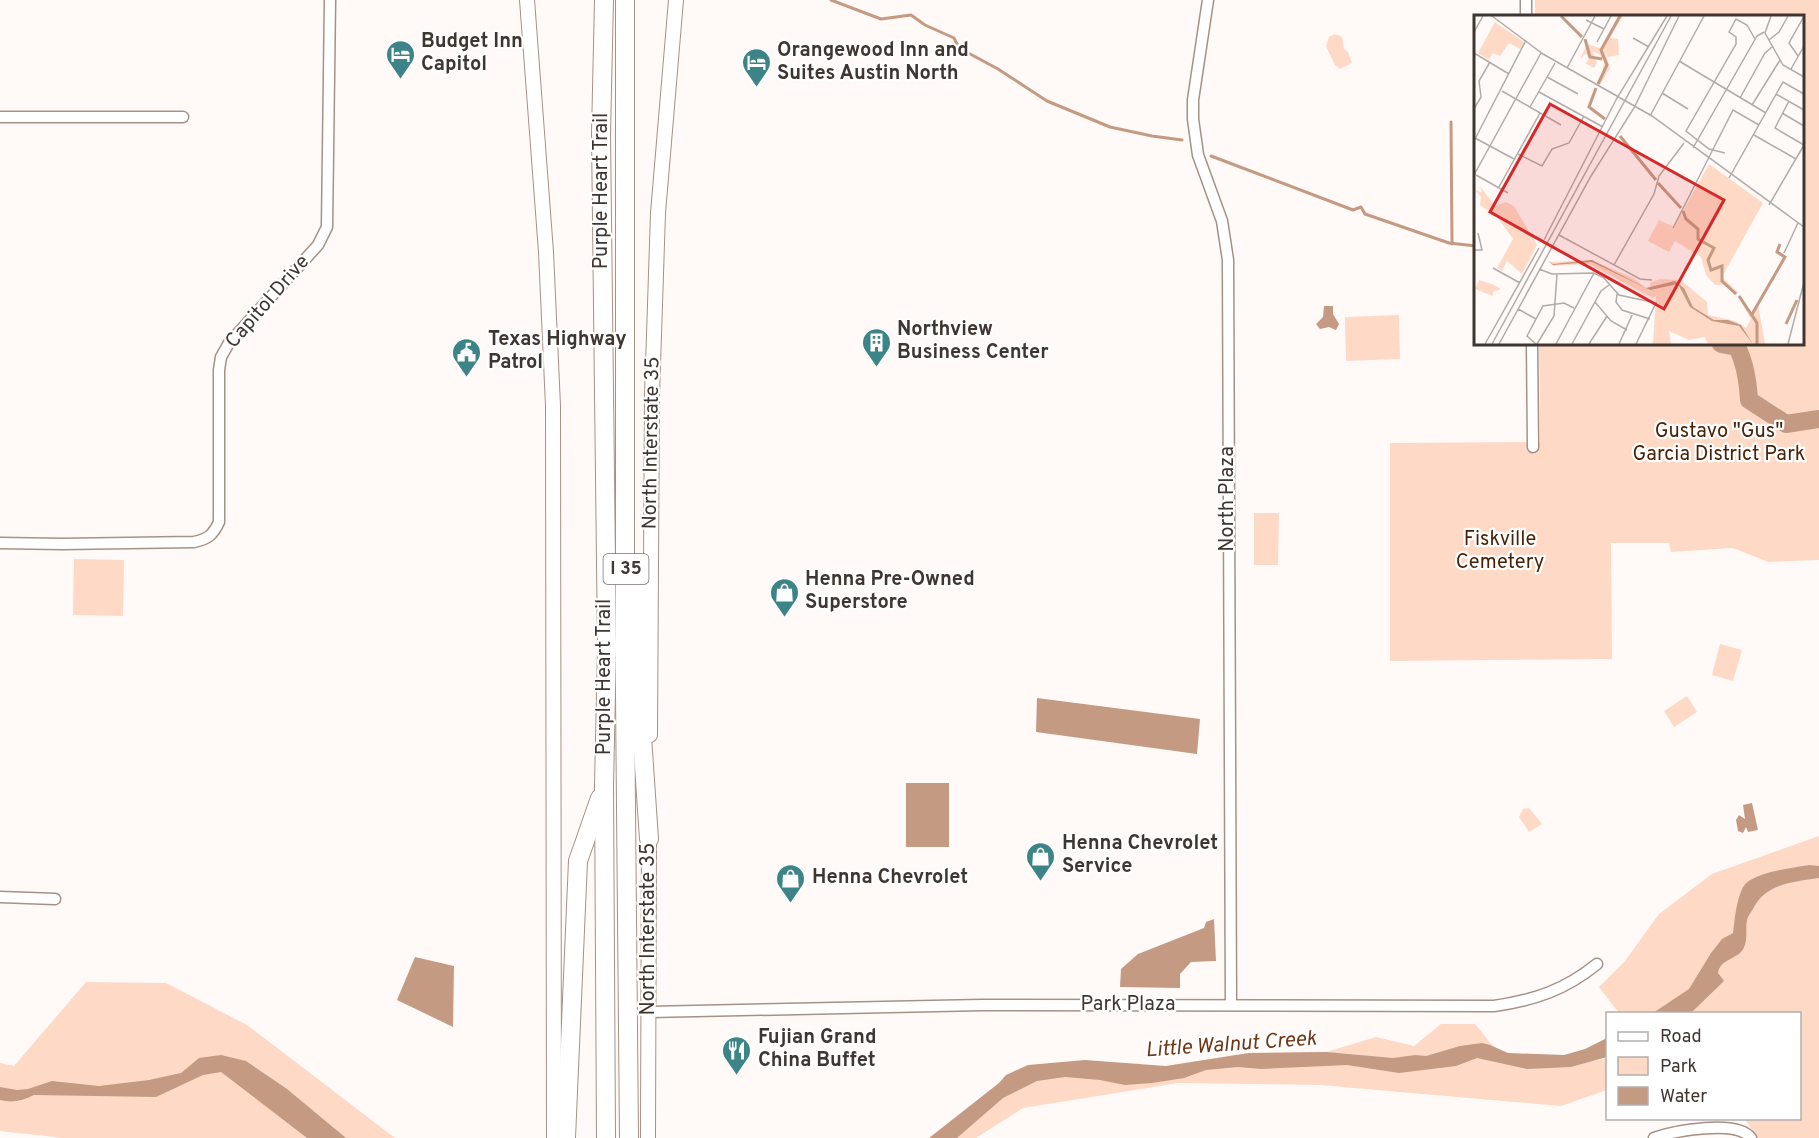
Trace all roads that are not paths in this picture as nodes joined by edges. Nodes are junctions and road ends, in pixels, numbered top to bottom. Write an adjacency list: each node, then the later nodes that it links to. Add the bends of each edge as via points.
1 (330, 0): 14 (street, Capitol Drive, via 327,227 318,244 229,343 221,357 219,522 214,533 194,542)
2 (527, 0): 23 (main road, via 553,405)
3 (604, 0): 15 (highway, Purple Heart Trail / I 35)
4 (625, 0): 12 (highway, Purple Heart Trail / I 35)
5 (676, 0): 16 (main road, North Interstate 35, via 658,213 652,384)
6 (1208, 0): 20 (street, North Plaza, via 1193,119 1198,155 1222,221 1227,260)
7 (1526, 0): 8 (street)
8 (1527, 15)
9 (0, 117): 10 (street)
10 (183, 117)
11 (1532, 345): 13 (street)
12 (626, 399): 16 (highway, via 635,460 641,722); 26 (highway, Purple Heart Trail / I 35)
13 (1533, 447)
14 (0, 543)
15 (604, 785): 24 (highway, via 578,861); 25 (highway, Purple Heart Trail / I 35)
16 (650, 839): 21 (main road, North Interstate 35)
17 (0, 897): 18 (street)
18 (56, 899)
19 (1597, 964): 20 (street, Park Plaza, via 1547,994 1494,1006)
20 (1232, 1005): 21 (street, Park Plaza)
21 (648, 1012): 27 (main road, North Interstate 35)
22 (1750, 1136): 28 (street, via 1730,1128 1699,1129)
23 (554, 1138)
24 (566, 1138)
25 (606, 1138)
26 (629, 1138)
27 (648, 1138)
28 (1654, 1138)

